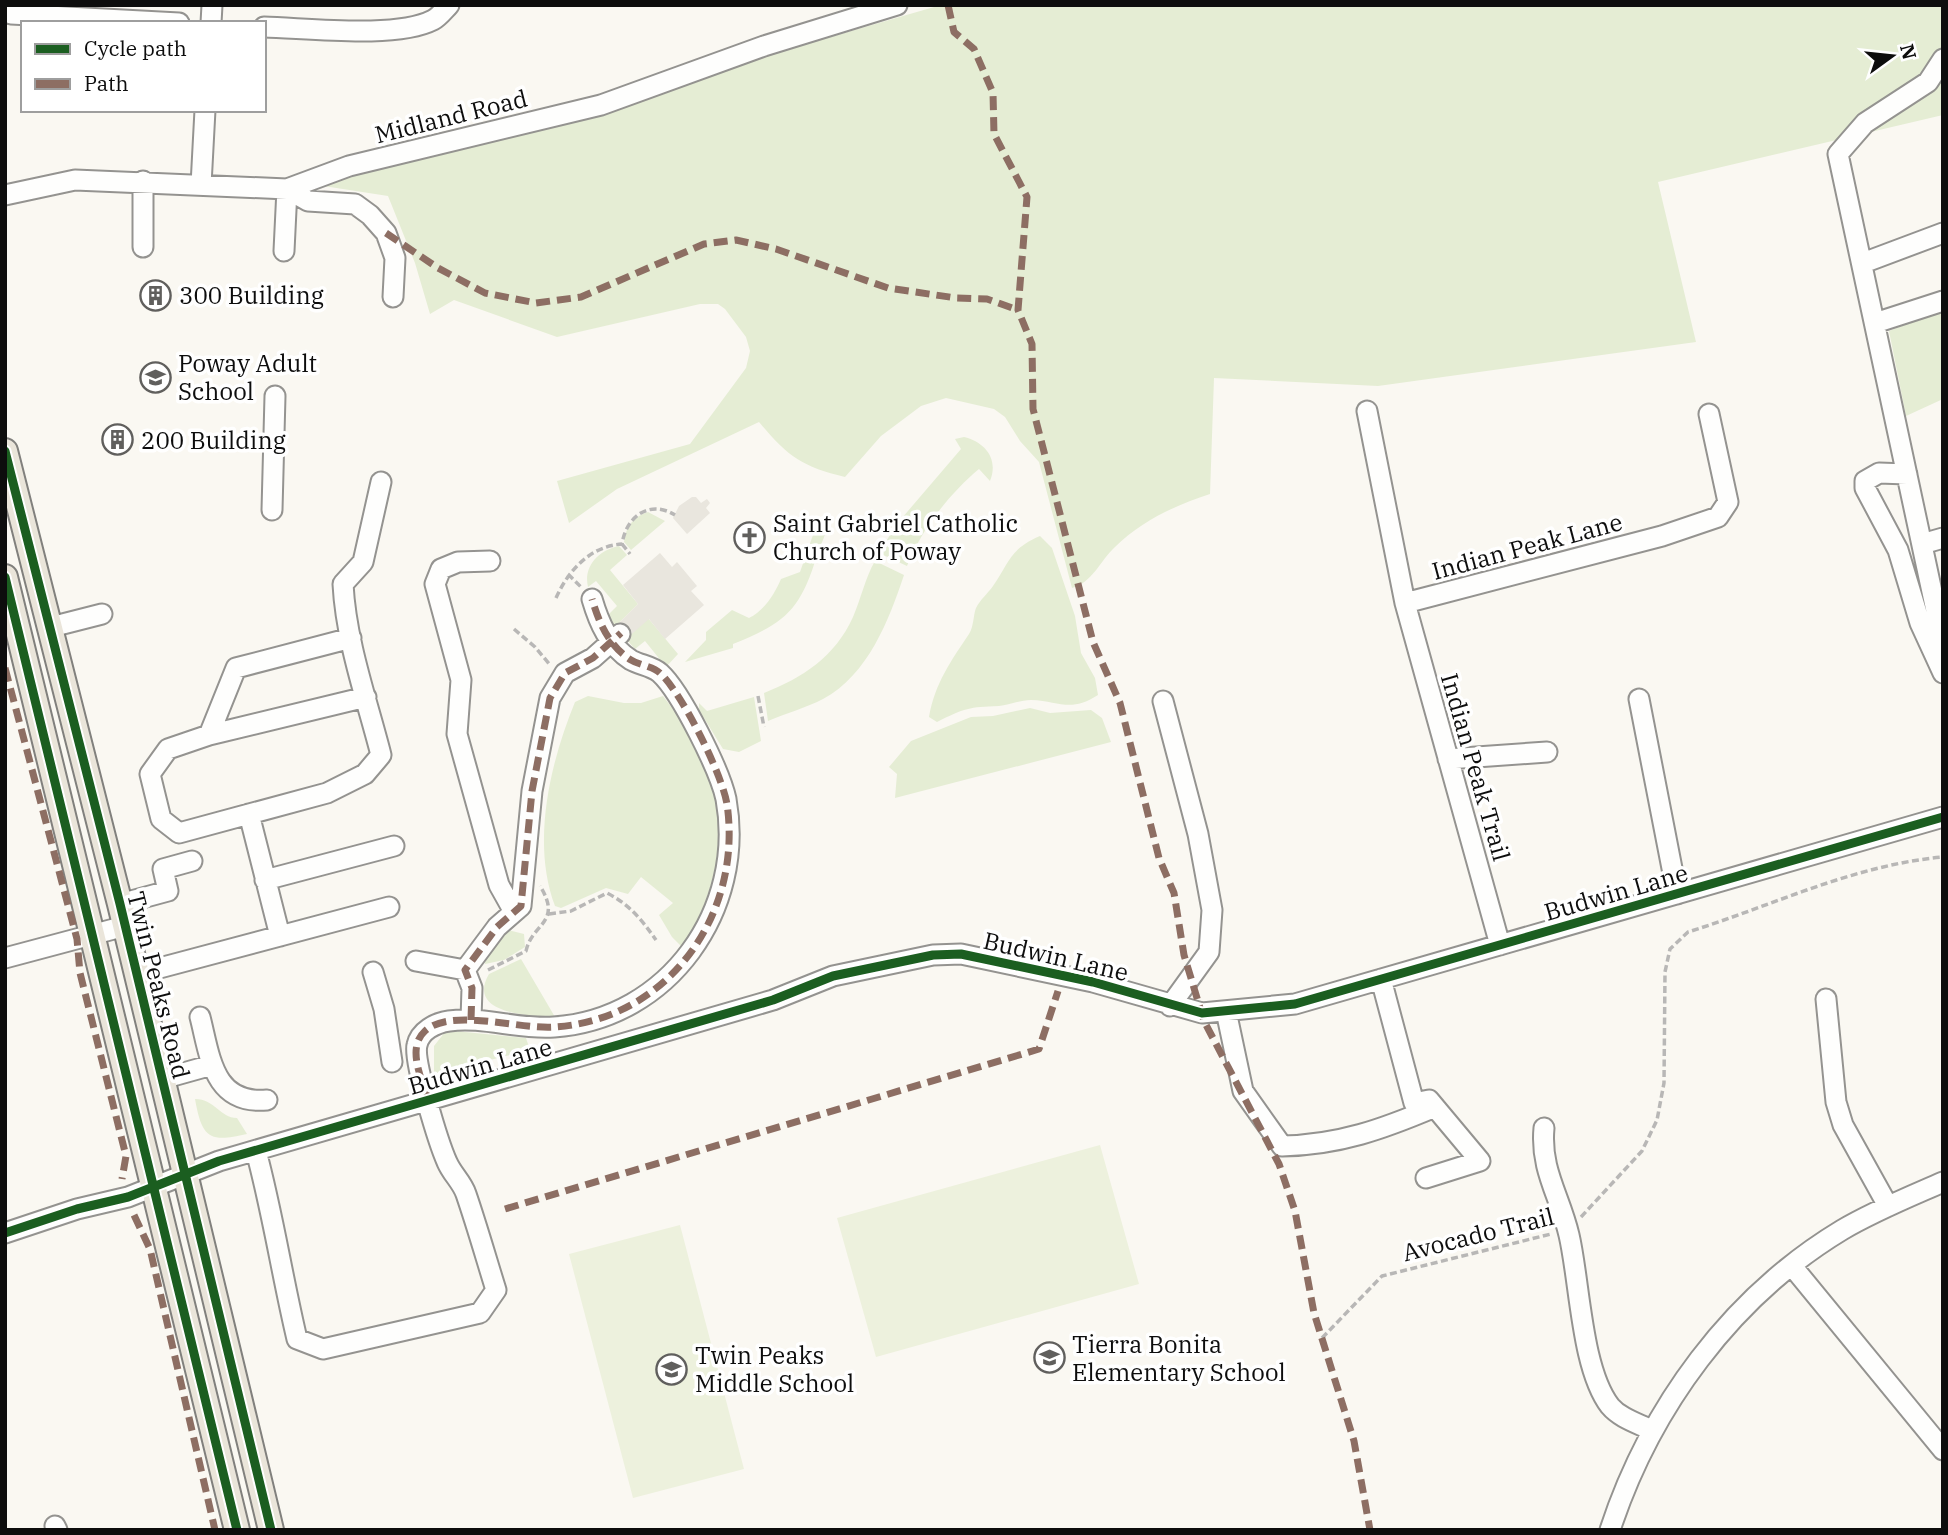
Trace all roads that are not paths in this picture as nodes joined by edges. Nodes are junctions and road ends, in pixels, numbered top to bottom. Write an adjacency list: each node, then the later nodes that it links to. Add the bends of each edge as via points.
1 (449, 5): 5 (street, via 435,19 411,27)
2 (897, 5): 10 (street, Midland Road, via 764,46 601,106 349,166)
3 (5, 9): 4 (street, via 10,14)
4 (141, 21)
5 (266, 27)
6 (1943, 60): 15 (street, via 1928,82 1866,123 1838,154)
7 (205, 112): 9 (street)
8 (143, 181): 9 (street, Midland Road); 11 (street, Midland Road, via 75,180); 13 (street)
9 (201, 185): 10 (street, Midland Road)
10 (287, 189): 14 (street); 16 (street, via 308,201 355,204 370,215 386,233 395,258)
11 (5, 195)
12 (1943, 233): 15 (street)
13 (143, 247)
14 (284, 251)
15 (1863, 263): 18 (street)
16 (393, 297)
17 (1943, 301): 18 (street)
18 (1877, 332): 23 (street)
19 (275, 396): 25 (street)
20 (1367, 411): 31 (street, Indian Peak Trail)
21 (1709, 414): 31 (street, Indian Peak Lane, via 1728,502 1718,517)
22 (5, 451): 33 (main road, Twin Peaks Road)
23 (1907, 474): 27 (street); 37 (street, via 1879,474 1865,481 1865,488 1898,551 1920,623)
24 (381, 482): 35 (street, via 363,562 342,584)
25 (272, 510)
26 (1943, 538): 27 (street)
27 (1922, 544): 36 (street)
28 (490, 561): 51 (street, via 458,562 441,569 435,584 461,680 457,734 499,885)
29 (5, 577): 53 (main road, Twin Peaks Road)
30 (592, 599): 34 (street, via 599,623)
31 (1405, 603): 43 (street, Indian Peak Trail)
32 (102, 614): 33 (street)
33 (51, 627): 52 (main road, Twin Peaks Road)
34 (616, 637): 51 (street, via 560,679 543,719 526,877); 66 (street, via 631,660 660,673 699,734 719,776 729,825 723,889 693,951 649,995 619,1012 585,1023 528,1028)
35 (351, 638): 38 (street); 41 (street, via 236,668)
36 (1943, 643)
37 (1943, 673)
38 (366, 697): 41 (street); 44 (street, via 381,755 365,774 327,793)
39 (1639, 699): 49 (street)
40 (1163, 701): 63 (street, via 1198,834 1212,910 1209,952)
41 (209, 735): 44 (street, via 168,749 150,774 161,819 179,833)
42 (1547, 752): 43 (street)
43 (1448, 759): 55 (street, Indian Peak Trail)
44 (249, 814): 48 (street)
45 (1943, 817): 49 (street, Budwin Lane)
46 (394, 846): 48 (street)
47 (192, 861): 52 (street, via 163,869 168,891)
48 (265, 880): 54 (street)
49 (1677, 894): 55 (street, Budwin Lane)
50 (389, 907): 54 (street)
51 (517, 908): 59 (street)
52 (123, 915): 53 (street); 60 (main road, Twin Peaks Road)
53 (94, 934): 56 (street); 78 (main road, Twin Peaks Road)
54 (280, 936): 60 (street)
55 (1500, 945): 61 (street, Budwin Lane)
56 (5, 958)
57 (416, 961): 59 (street)
58 (373, 972): 67 (street)
59 (467, 973): 66 (street, via 474,1003)
60 (137, 974): 69 (main road, Twin Peaks Road)
61 (1381, 979): 64 (street, Budwin Lane, via 1295,1004); 72 (street, via 1413,1103 1429,1100)
62 (1826, 999): 79 (street, via 1836,1102 1843,1125)
63 (1170, 1006): 64 (street, Budwin Lane, via 1202,1013); 71 (street, Budwin Lane, via 1093,982 977,957 933,955 833,976 773,1000)
64 (1226, 1011): 72 (street, via 1243,1091 1282,1146 1320,1146 1380,1130)
65 (200, 1017): 68 (street)
66 (471, 1020): 71 (street, via 445,1021 419,1038 416,1056)
67 (392, 1062)
68 (212, 1065): 69 (street); 70 (street, via 228,1090 254,1101)
69 (162, 1079): 75 (main road, Twin Peaks Road)
70 (267, 1100)
71 (429, 1101): 74 (street, Budwin Lane); 74 (street, via 447,1163 464,1191 496,1290 480,1313 323,1349 296,1339)
72 (1435, 1107): 76 (street, via 1480,1161)
73 (1544, 1128): 82 (street, via 1542,1152 1567,1230 1593,1369 1608,1404 1619,1415)
74 (256, 1151): 75 (street, Budwin Lane)
75 (185, 1174): 78 (street, Budwin Lane); 85 (main road, Twin Peaks Road)
76 (1426, 1178)
77 (1943, 1182): 79 (street)
78 (153, 1187): 80 (street, Budwin Lane); 84 (main road, Twin Peaks Road)
79 (1888, 1206): 81 (street, via 1841,1231)
80 (5, 1233)
81 (1792, 1266): 82 (street, via 1748,1304 1702,1355); 83 (street)
82 (1651, 1430): 86 (street)
83 (1943, 1450)
84 (237, 1530)
85 (271, 1530)
86 (1610, 1530)

